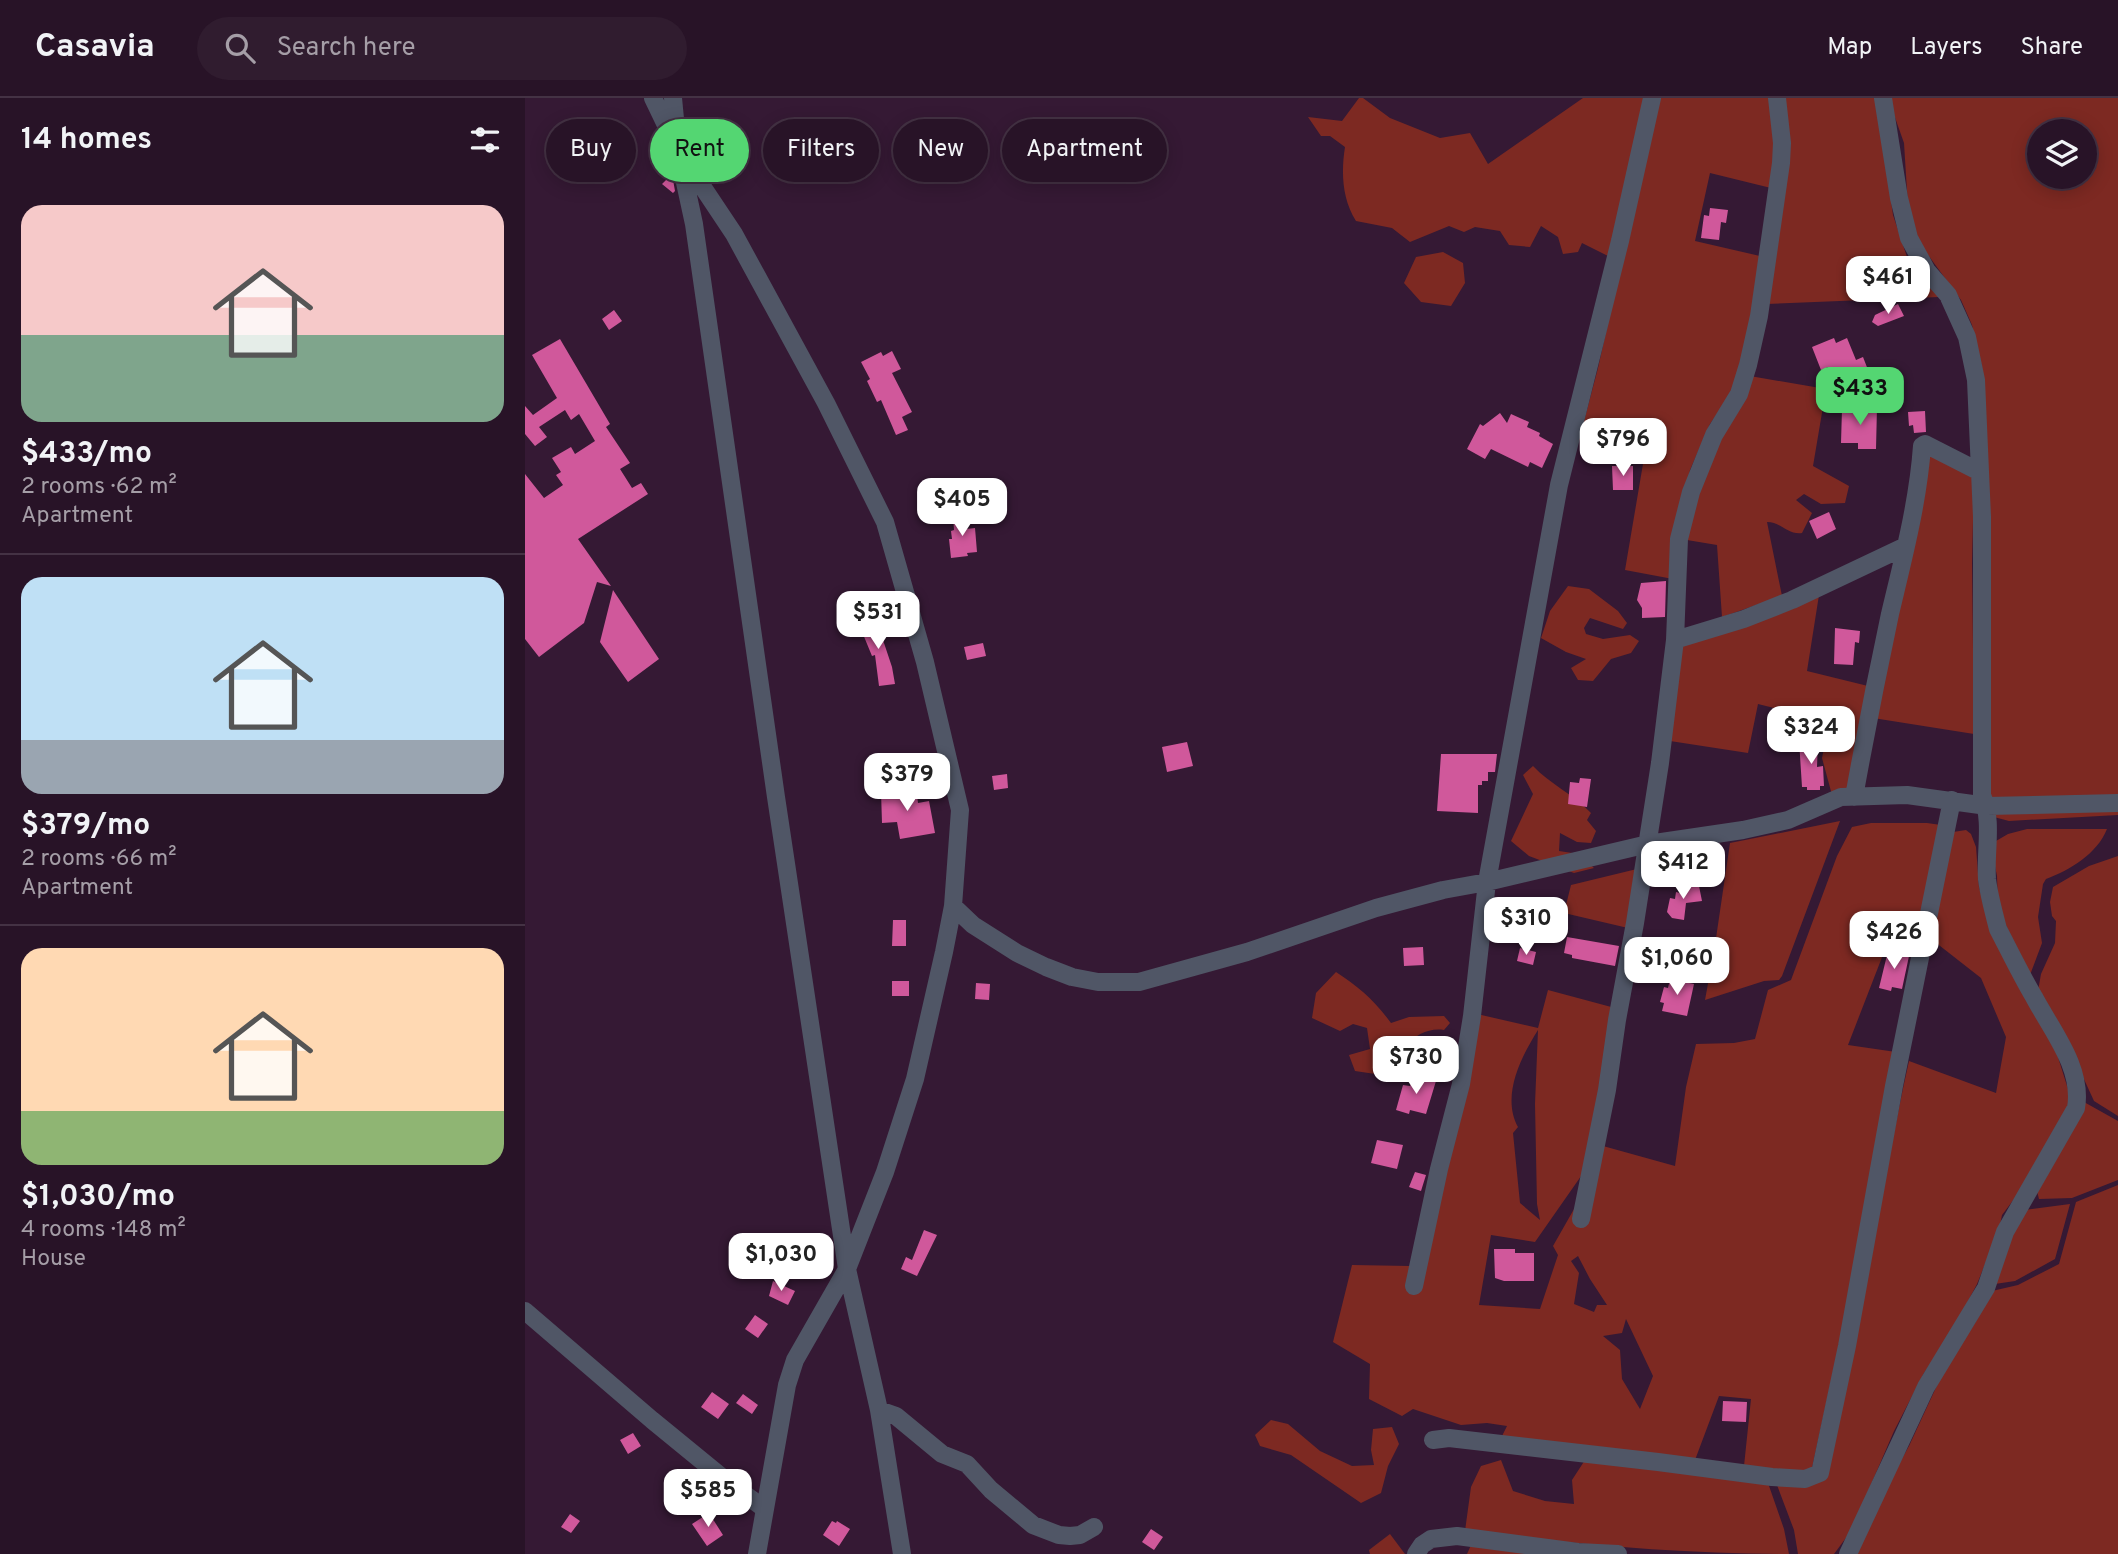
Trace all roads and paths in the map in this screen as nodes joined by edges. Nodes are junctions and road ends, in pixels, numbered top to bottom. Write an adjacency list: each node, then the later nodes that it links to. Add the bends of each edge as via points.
1 (653, 98): 6 (street)
2 (673, 98): 7 (street)
3 (1652, 98): 18 (street, via 1559,485)
4 (1777, 98): 12 (street, via 1781,163 1759,316 1738,394 1714,435 1691,492 1679,539)
5 (1883, 98): 10 (street, via 1909,238 1927,271 1948,295 1967,337 1976,380)
6 (663, 119)
7 (675, 119)
8 (685, 182): 21 (street)
9 (699, 182): 19 (street, via 734,234 885,522 960,810)
10 (1980, 472): 11 (street, via 1922,446); 16 (street, via 1982,795)
11 (1906, 546): 12 (street, via 1792,600); 13 (street)
12 (1675, 640): 17 (street)
13 (1854, 797): 14 (street, via 1907,795); 17 (street, via 1841,797 1788,820)
14 (1952, 800): 16 (street); 25 (street, via 1820,1473 1805,1479 1772,1477 1449,1438)
15 (2118, 803): 16 (street)
16 (1987, 806): 33 (street, via 1987,879 1998,929 2066,1055 2078,1094 2075,1108 2005,1232 1986,1288 1926,1387)
17 (1648, 844): 18 (street); 20 (street)
18 (1487, 882): 19 (street, via 1376,908 1247,953 1139,982 1119,983 1072,977 1046,967 973,925); 22 (street, via 1461,1084)
19 (953, 906): 21 (street, via 915,1079)
20 (1581, 1219)
21 (847, 1269): 24 (street); 26 (street, via 795,1360)
22 (1414, 1286)
23 (525, 1311): 26 (street)
24 (879, 1410): 27 (street, via 896,1416 942,1454 967,1464 1033,1525 1070,1536); 30 (street)
25 (1433, 1440)
26 (765, 1509): 29 (street)
27 (1094, 1527)
28 (1577, 1553): 31 (street, via 1457,1536 1431,1539); 32 (street)
29 (757, 1554)
30 (902, 1554)
31 (1416, 1554)
32 (1618, 1554)
33 (1848, 1554)

